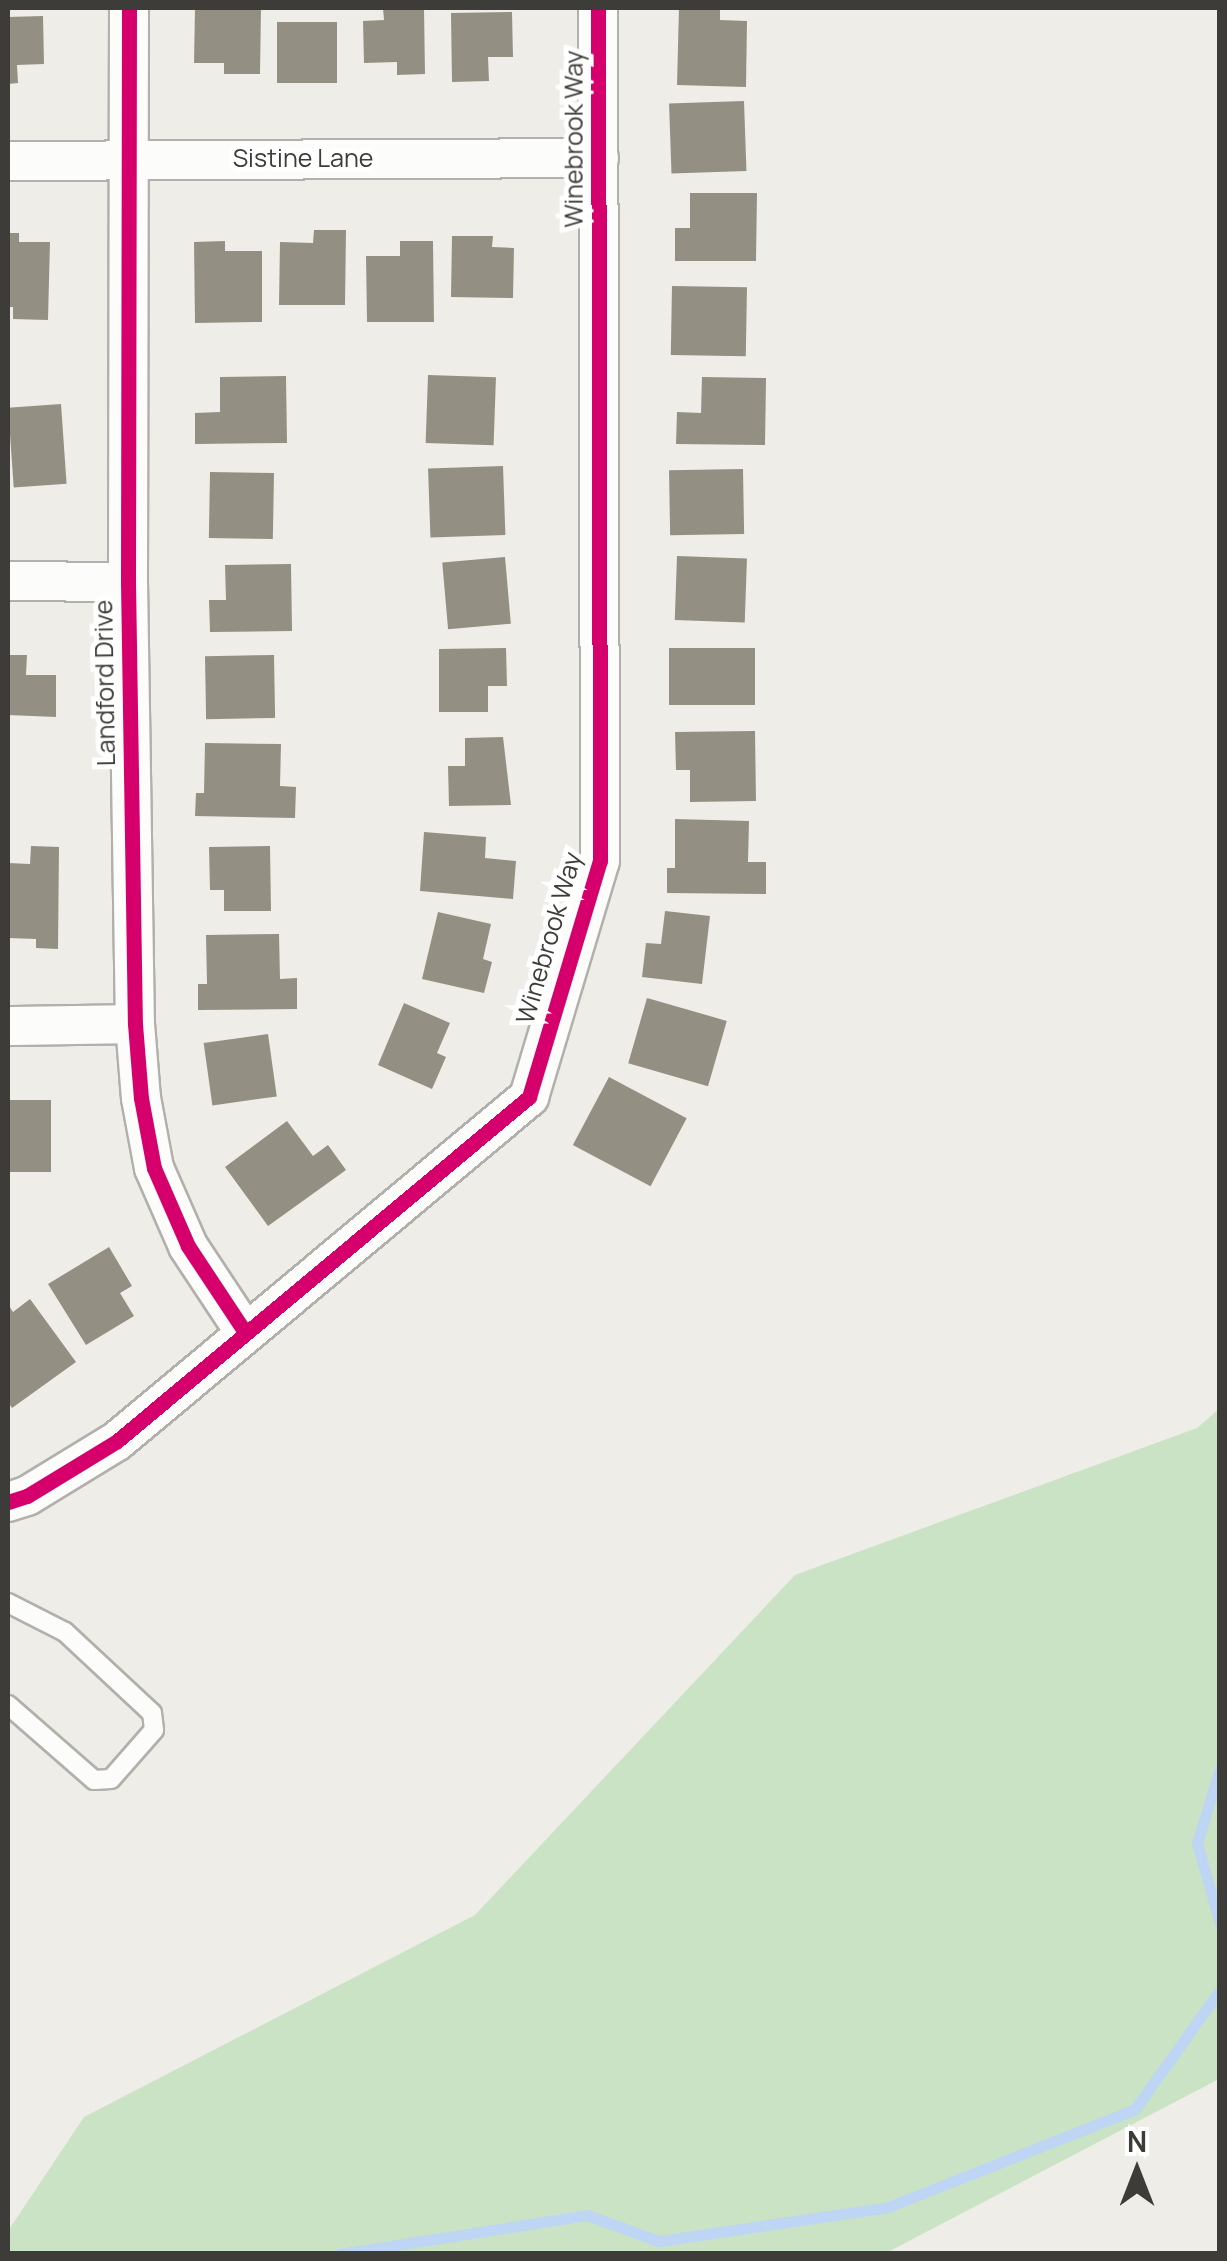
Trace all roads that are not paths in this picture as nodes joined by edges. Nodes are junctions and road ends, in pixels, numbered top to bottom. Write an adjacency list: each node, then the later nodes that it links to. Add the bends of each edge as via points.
1 (130, 8): 4 (street, Landford Drive)
2 (598, 8): 3 (street, Winebrook Way)
3 (599, 158): 4 (street, Sistine Lane); 10 (street, Winebrook Way, via 600,861 589,898 528,1097)
4 (131, 159): 5 (street, Sistine Lane); 7 (street, Landford Drive)
5 (8, 161)
6 (8, 582): 7 (street)
7 (128, 582): 8 (street, Landford Drive)
8 (135, 1024): 9 (street); 10 (street, Landford Drive, via 154,1168 188,1246)
9 (8, 1026)
10 (245, 1332): 11 (street, Winebrook Way, via 117,1441)
11 (8, 1502)
12 (8, 1603): 13 (lane, via 65,1632 152,1713 154,1730 111,1778 94,1780)
13 (8, 1705)

